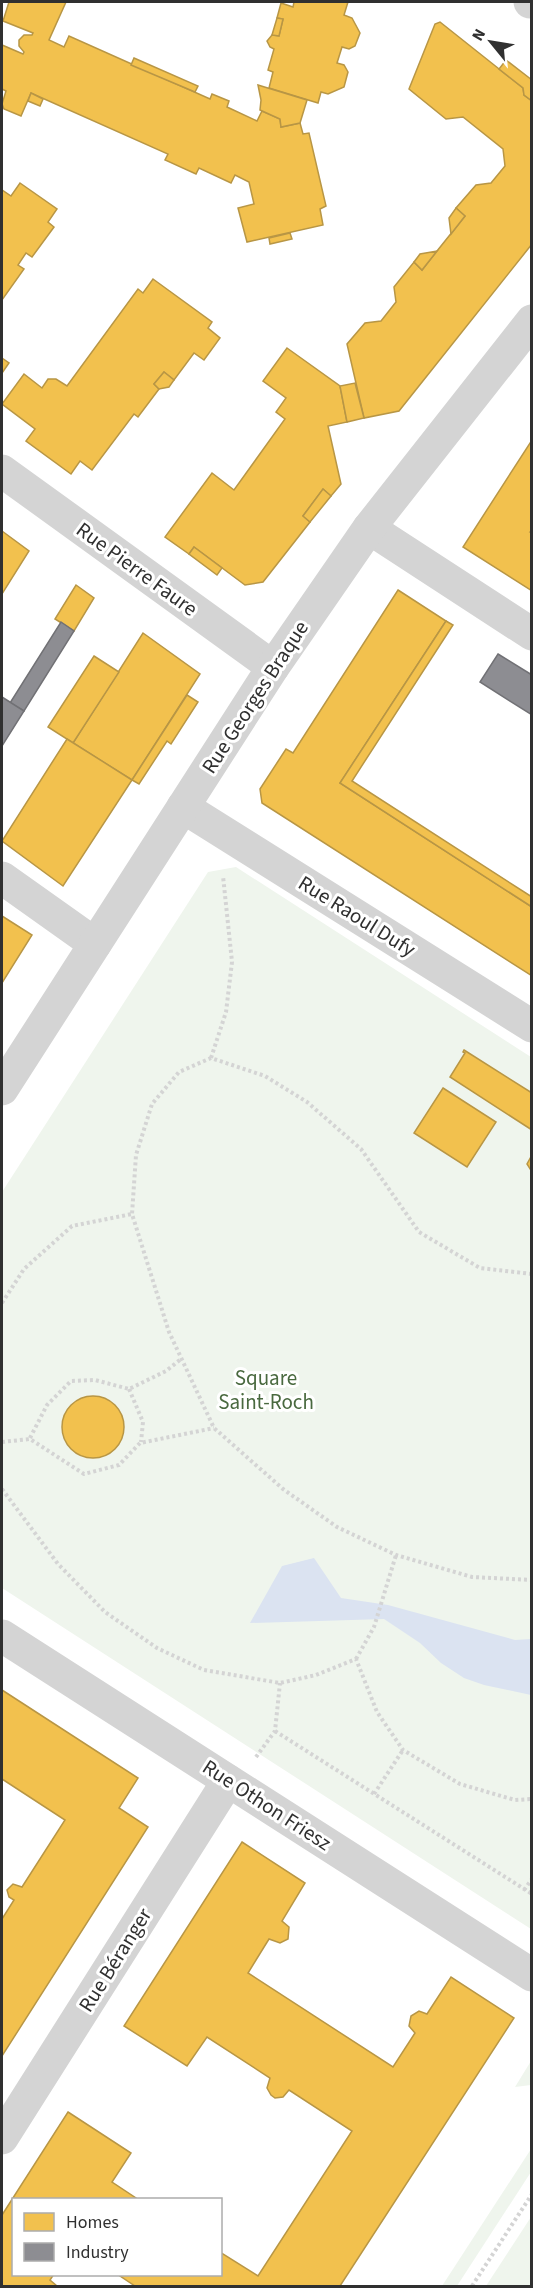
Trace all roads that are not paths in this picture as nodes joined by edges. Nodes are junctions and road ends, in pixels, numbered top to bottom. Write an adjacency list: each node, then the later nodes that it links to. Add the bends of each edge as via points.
1 (531, 321): 3 (street, Rue Georges Braque)
2 (2, 471): 5 (street, Rue Pierre Faure)
3 (369, 528): 4 (street); 5 (street, Rue Georges Braque)
4 (531, 634)
5 (273, 667): 6 (street, Rue Georges Braque)
6 (183, 807): 8 (street, Rue Georges Braque); 9 (street, Rue Raoul Dufy)
7 (2, 878): 8 (street)
8 (95, 944): 10 (street, Rue Georges Braque)
9 (531, 1026)
10 (2, 1089)
11 (2, 1636): 12 (street, Rue Othon Friesz)
12 (232, 1784): 13 (street, Rue Othon Friesz); 14 (street, Rue Béranger)
13 (531, 1975)
14 (2, 2139)

